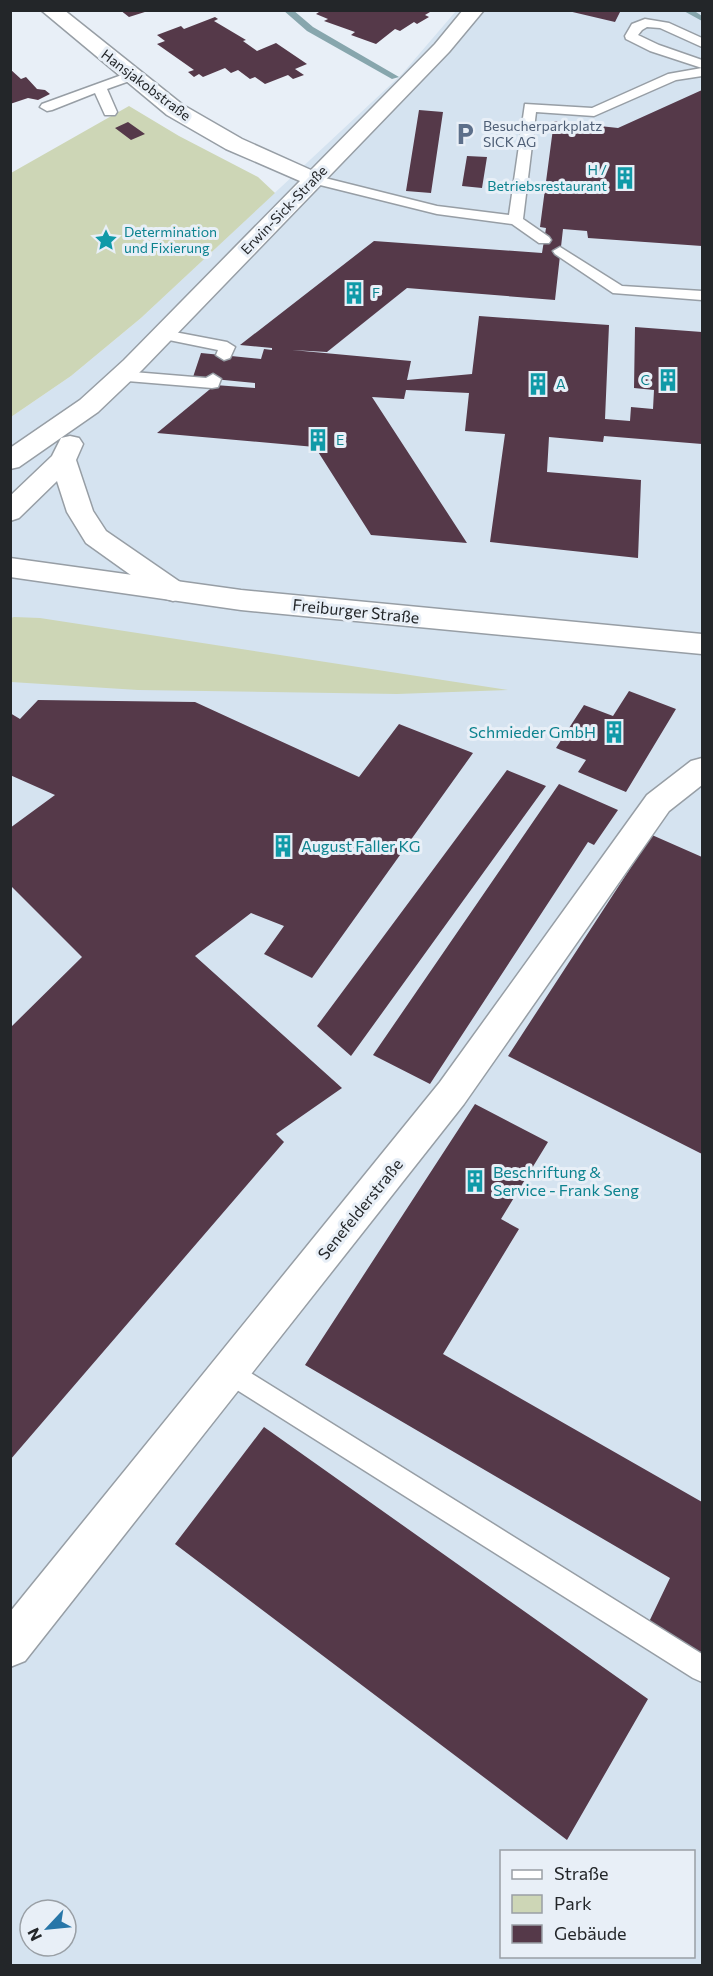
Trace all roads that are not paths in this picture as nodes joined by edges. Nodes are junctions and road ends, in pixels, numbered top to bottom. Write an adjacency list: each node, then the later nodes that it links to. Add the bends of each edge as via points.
1 (51, 10): 6 (street, Hansjakobstraße)
2 (474, 10): 10 (street, Erwin-Sick-Straße)
3 (702, 43): 4 (lane, via 653,23 639,25 631,36 639,43)
4 (702, 64)
5 (702, 72): 11 (lane, via 673,76 594,112 530,107)
6 (130, 76): 7 (lane); 10 (street, Hansjakobstraße, via 175,110 219,136)
7 (99, 87): 8 (lane); 9 (lane)
8 (47, 107)
9 (110, 112)
10 (313, 179): 11 (lane, via 437,210); 15 (street, Erwin-Sick-Straße)
11 (516, 220): 12 (lane)
12 (544, 240)
13 (560, 251): 14 (lane, via 618,290)
14 (702, 296)
15 (164, 335): 16 (lane, via 227,347); 17 (street, Erwin-Sick-Straße)
16 (224, 355)
17 (121, 376): 18 (lane, via 212,383); 19 (street, Erwin-Sick-Straße)
18 (213, 379)
19 (89, 406): 20 (street, Erwin-Sick-Straße); 21 (street, Erwin-Sick-Straße)
20 (63, 460): 22 (street, Erwin-Sick-Straße); 24 (street, via 80,512 96,537)
21 (10, 461)
22 (10, 512)
23 (10, 567): 24 (street, Freiburger Straße)
24 (172, 591): 25 (street, Freiburger Straße)
25 (702, 644)
26 (702, 769): 27 (street, Senefelderstraße, via 658,803 452,1093)
27 (230, 1372): 28 (street, Senefelderstraße); 29 (lane)
28 (10, 1646)
29 (702, 1669)

